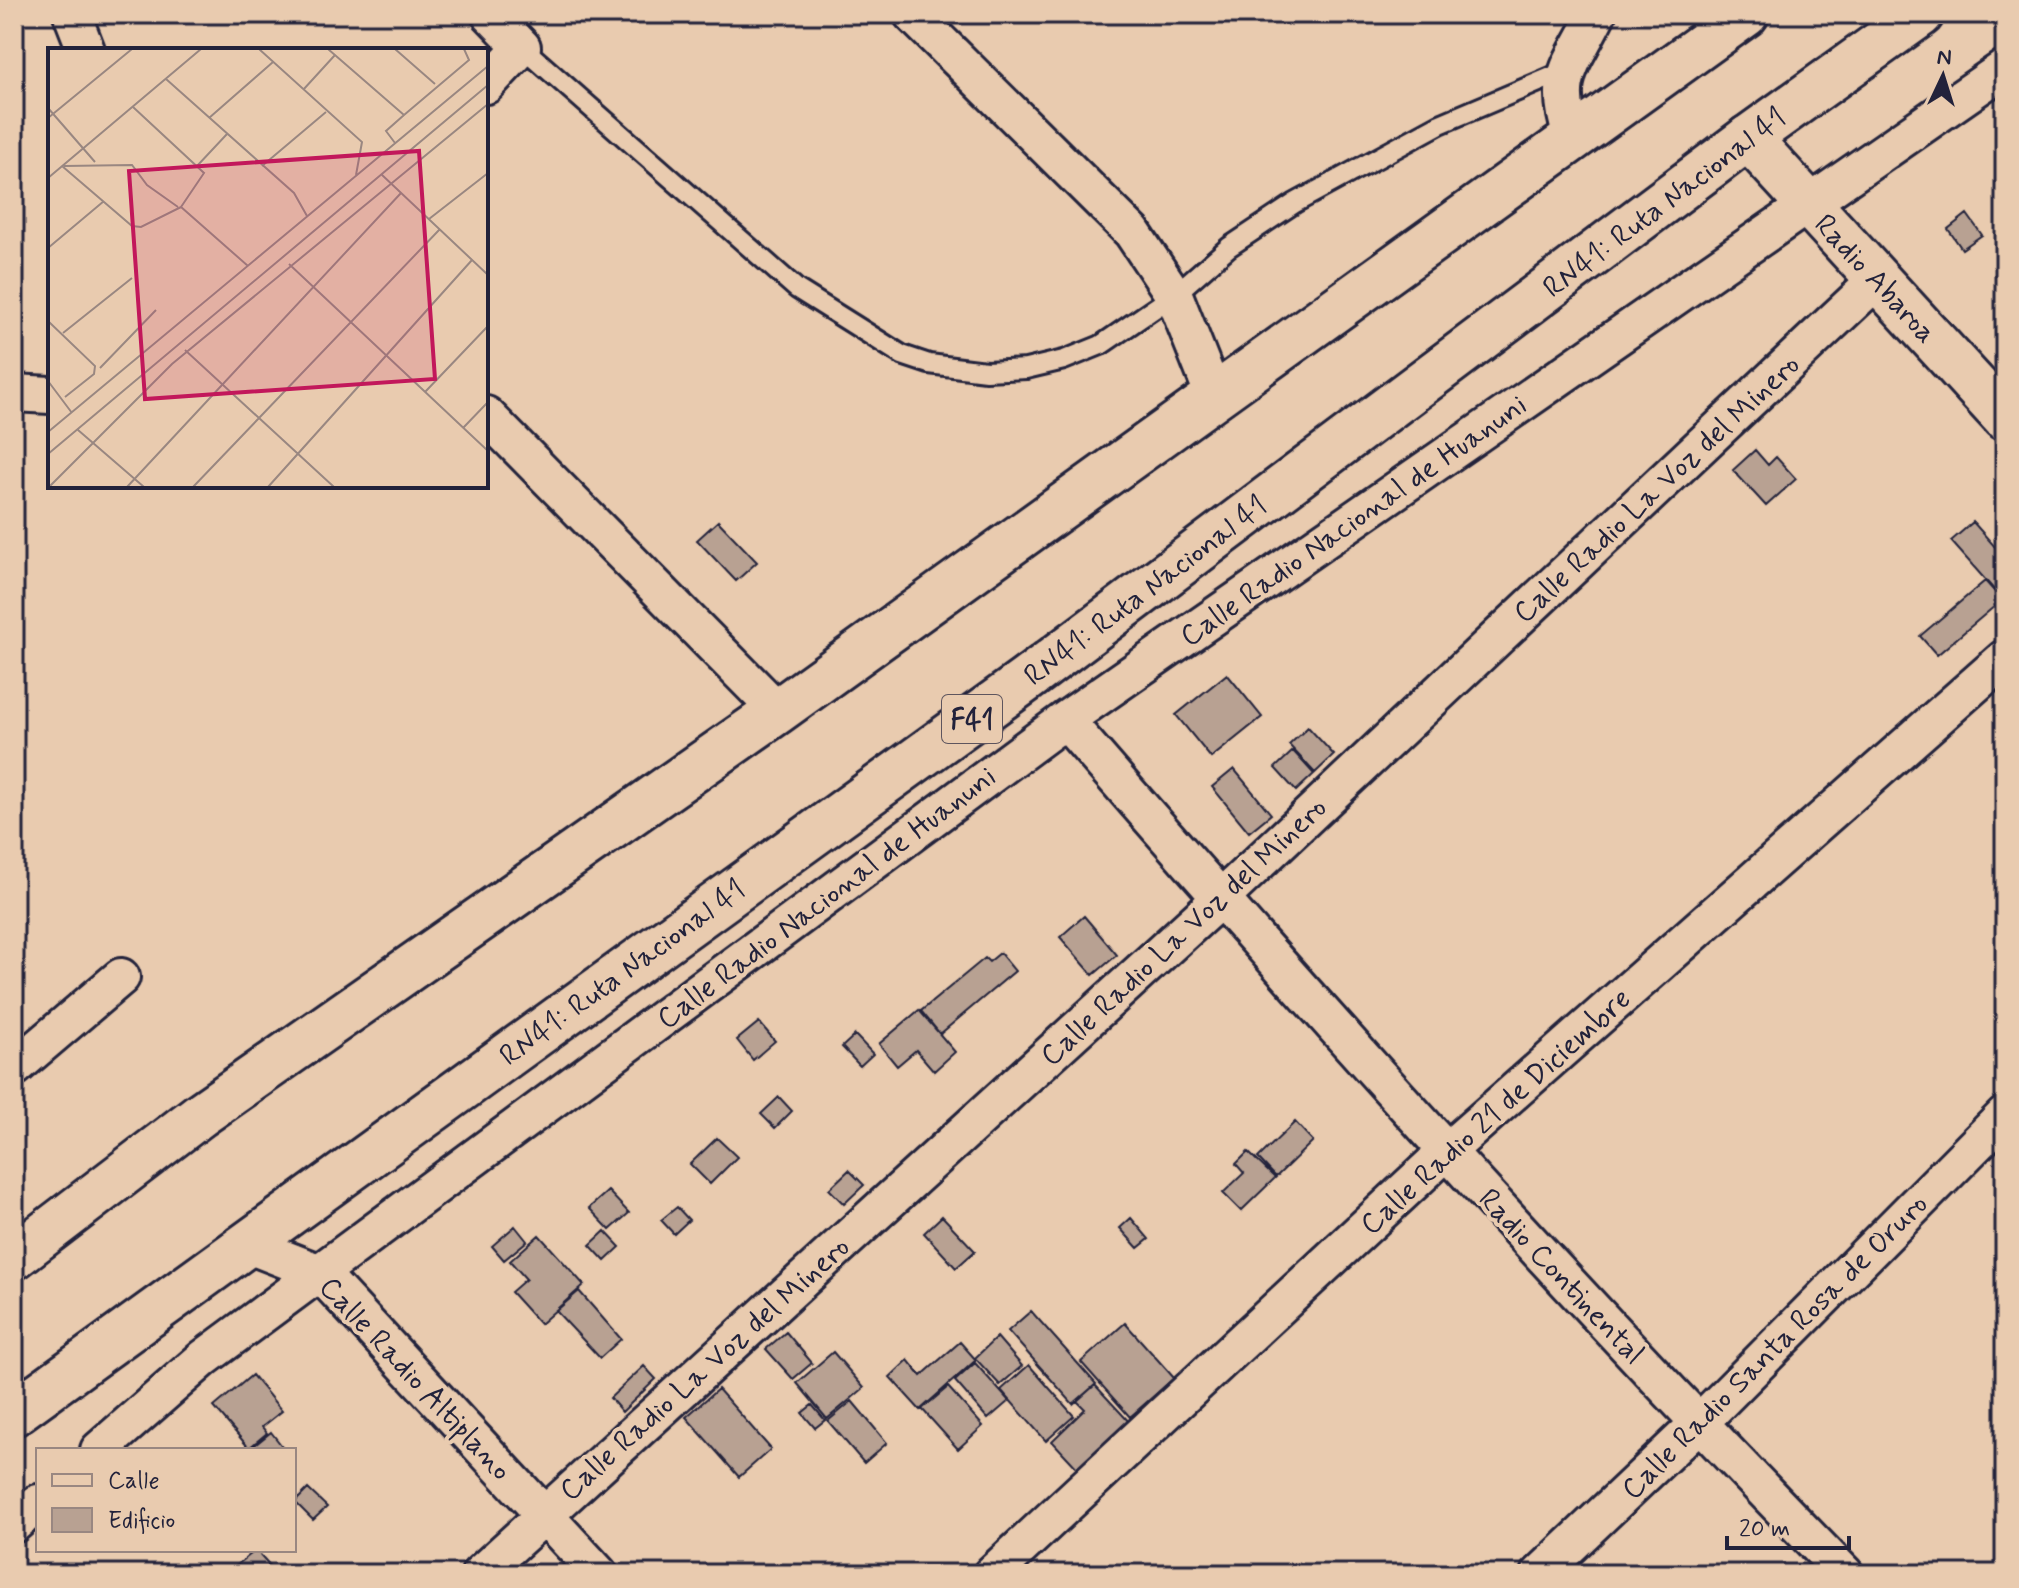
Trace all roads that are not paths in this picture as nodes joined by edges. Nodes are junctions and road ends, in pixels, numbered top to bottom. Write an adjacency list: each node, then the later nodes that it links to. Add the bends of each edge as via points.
1 (72, 14): 8 (street)
2 (490, 14): 7 (street)
3 (1597, 14): 10 (street)
4 (1746, 14): 12 (main road)
5 (1921, 14): 13 (main road, RN41: Ruta Nacional 41 / F41)
6 (929, 19): 16 (street, via 1132,232)
7 (522, 47): 11 (street); 16 (lane, via 797,289 902,355 958,369 1026,369 1101,345)
8 (85, 48)
9 (2005, 68): 14 (street, Calle Radio Nacional de Huanuni)
10 (1565, 71): 12 (street, via 1562,105); 16 (lane, via 1440,124 1352,170 1229,247)
11 (488, 83)
12 (1572, 137): 19 (main road)
13 (1748, 138): 14 (main road, Radio Abaroa); 30 (main road, RN41: Ruta Nacional 41 / F41, via 1026,680)
14 (1809, 205): 15 (main road, Radio Abaroa); 24 (street, Calle Radio Nacional de Huanuni)
15 (1878, 279): 21 (main road, Radio Abaroa); 25 (street, Calle Radio La Voz del Minero)
16 (1174, 295): 19 (street)
17 (14, 393): 18 (street)
18 (48, 395)
19 (1214, 396): 23 (main road)
20 (488, 417): 23 (street)
21 (2005, 418)
22 (2005, 658): 29 (street, Calle Radio 21 de Diciembre)
23 (778, 711): 31 (main road, via 200,1115)
24 (1065, 720): 25 (street, Radio Continental); 32 (street, Calle Radio Nacional de Huanuni)
25 (1220, 899): 29 (street, Radio Continental); 37 (street, Calle Radio La Voz del Minero)
26 (121, 977): 27 (street)
27 (14, 1068)
28 (2005, 1115): 34 (street, Calle Radio Santa Rosa de Oruro)
29 (1447, 1151): 34 (street, Radio Continental); 41 (street, Calle Radio 21 de Diciembre)
30 (246, 1244): 32 (street, Calle Radio Altiplano); 33 (main road, RN41: Ruta Nacional 41 / F41)
31 (14, 1257)
32 (320, 1273): 35 (street, Calle Radio Nacional de Huanuni, via 204,1358); 37 (street, Calle Radio Altiplano)
33 (14, 1413)
34 (1698, 1424): 42 (street, Calle Radio Santa Rosa de Oruro); 43 (street, Radio Continental)
35 (101, 1448)
36 (36, 1505): 38 (street)
37 (543, 1514): 39 (street, Calle Radio La Voz del Minero); 40 (street, Calle Radio Altiplano)
38 (14, 1524)
39 (480, 1574)
40 (599, 1574)
41 (992, 1574)
42 (1540, 1574)
43 (1845, 1574)

